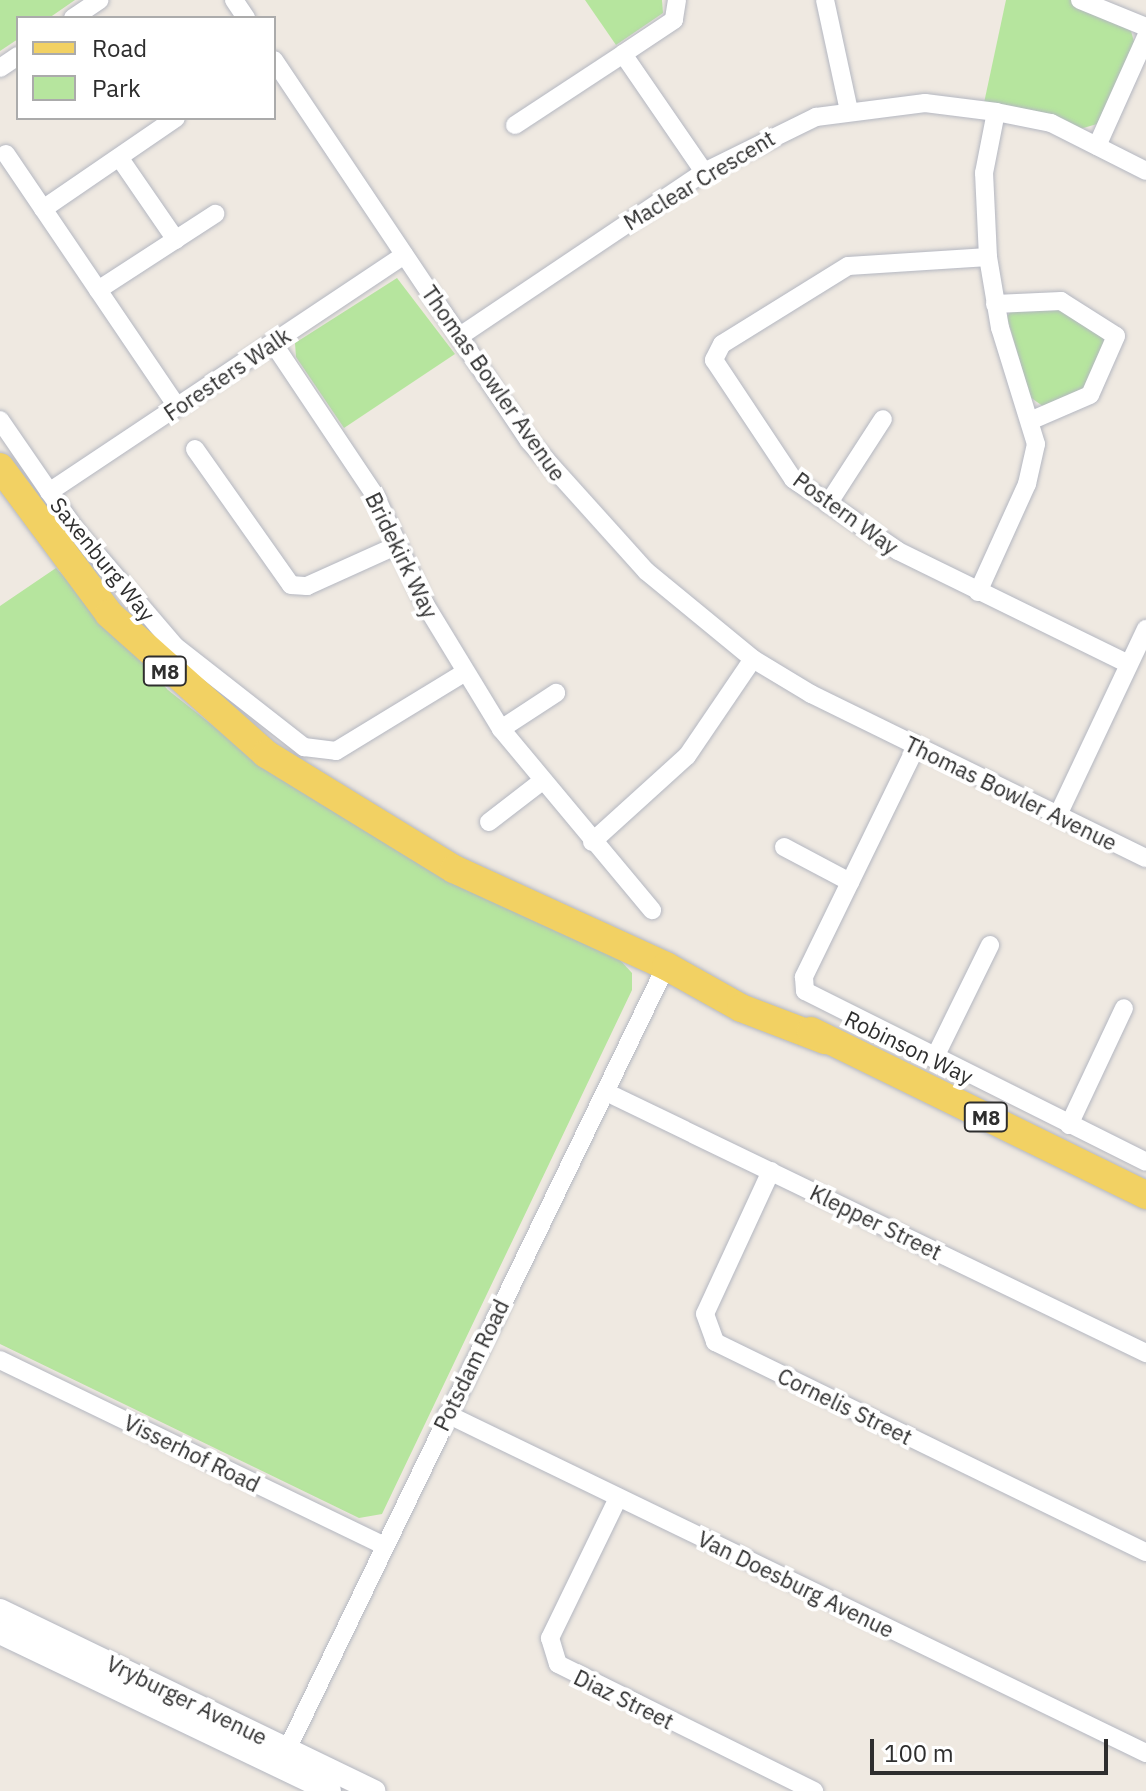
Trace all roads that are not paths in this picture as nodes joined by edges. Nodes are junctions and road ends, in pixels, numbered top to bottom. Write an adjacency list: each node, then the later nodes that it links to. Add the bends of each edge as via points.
1 (100, 0): 5 (street)
2 (677, 0): 8 (street, via 674,20)
3 (825, 0): 10 (street)
4 (1080, 0): 6 (street)
5 (76, 16)
6 (1146, 27)
7 (1146, 37): 14 (street)
8 (623, 54): 13 (street); 18 (street)
9 (276, 63): 22 (street, Thomas Bowler Avenue)
10 (849, 111): 11 (street, Maclear Crescent, via 925,103); 18 (street, Maclear Crescent, via 798,122)
11 (996, 112): 14 (street, Maclear Crescent, via 1051,123); 23 (street, via 984,173)
12 (173, 120): 16 (street)
13 (515, 125)
14 (1097, 146): 17 (street, Maclear Crescent)
15 (6, 154): 19 (street)
16 (121, 160): 19 (street); 21 (street)
17 (1146, 171)
18 (704, 172): 26 (street, Maclear Crescent)
19 (43, 209): 24 (street)
20 (215, 214): 21 (street)
21 (176, 240): 24 (street)
22 (404, 255): 26 (street, Thomas Bowler Avenue); 27 (street, Foresters Walk)
23 (988, 257): 25 (street); 35 (street, Postern Way, via 848,266 716,351 717,368 783,466)
24 (98, 290): 28 (street)
25 (995, 304): 31 (street); 31 (street, via 1061,301 1116,336 1090,395)
26 (460, 336): 39 (street, Thomas Bowler Avenue, via 529,441 605,530)
27 (273, 343): 28 (street, Foresters Walk); 36 (street, Bridekirk Way, via 376,497)
28 (177, 407): 34 (street, Foresters Walk)
29 (883, 419): 35 (street)
30 (0, 420): 34 (street, Saxenburg Way)
31 (1032, 420): 37 (street, via 1032,467)
32 (195, 449): 36 (street, via 291,585 307,586)
33 (0, 467): 54 (main road, M8, via 76,574 156,663 266,754 379,822 404,843)
34 (49, 492): 41 (street, Saxenburg Way, via 175,646 254,713 314,752 336,751)
35 (828, 504): 37 (street, Postern Way, via 898,551)
36 (398, 545): 41 (street, Bridekirk Way)
37 (978, 592): 40 (street, Postern Way)
38 (1146, 629): 40 (street)
39 (753, 659): 44 (street, Thomas Bowler Avenue); 48 (street, via 687,756)
40 (1129, 664): 46 (street)
41 (464, 673): 43 (street, Bridekirk Way)
42 (556, 693): 43 (street)
43 (501, 729): 45 (street, Bridekirk Way)
44 (916, 747): 46 (street, Thomas Bowler Avenue); 51 (street)
45 (542, 781): 47 (street); 48 (street, Bridekirk Way)
46 (1058, 815): 50 (street, Thomas Bowler Avenue)
47 (489, 822)
48 (592, 842): 52 (street, Bridekirk Way)
49 (784, 847): 51 (street)
50 (1146, 858)
51 (850, 882): 56 (street, Robinson Way, via 804,977 805,991)
52 (652, 910)
53 (990, 945): 56 (street)
54 (666, 966): 57 (street, Potsdam Road); 61 (main road, M8, via 747,993 825,1040)
55 (1124, 1008): 58 (street)
56 (934, 1059): 58 (street, Robinson Way)
57 (606, 1092): 60 (street, Klepper Street); 64 (street, Potsdam Road)
58 (1069, 1125): 59 (street, Robinson Way)
59 (1146, 1162)
60 (771, 1171): 62 (street, Klepper Street); 67 (street, Cornelis Street, via 705,1314 715,1342)
61 (1146, 1195)
62 (1146, 1353)
63 (0, 1360): 66 (street, Visserhof Road)
64 (447, 1414): 65 (street, Van Doesburg Avenue); 66 (street, Potsdam Road)
65 (618, 1498): 70 (street, Van Doesburg Avenue); 74 (street, Diaz Street, via 550,1638 558,1664)
66 (384, 1546): 71 (street, Potsdam Road)
67 (1146, 1552)
68 (0, 1610): 71 (street, Vryburger Avenue)
69 (0, 1633): 71 (street, Vryburger Avenue)
70 (1146, 1753)
71 (283, 1757): 72 (street, Vryburger Avenue); 73 (street, Vryburger Avenue)
72 (330, 1791)
73 (375, 1791)
74 (814, 1791)

